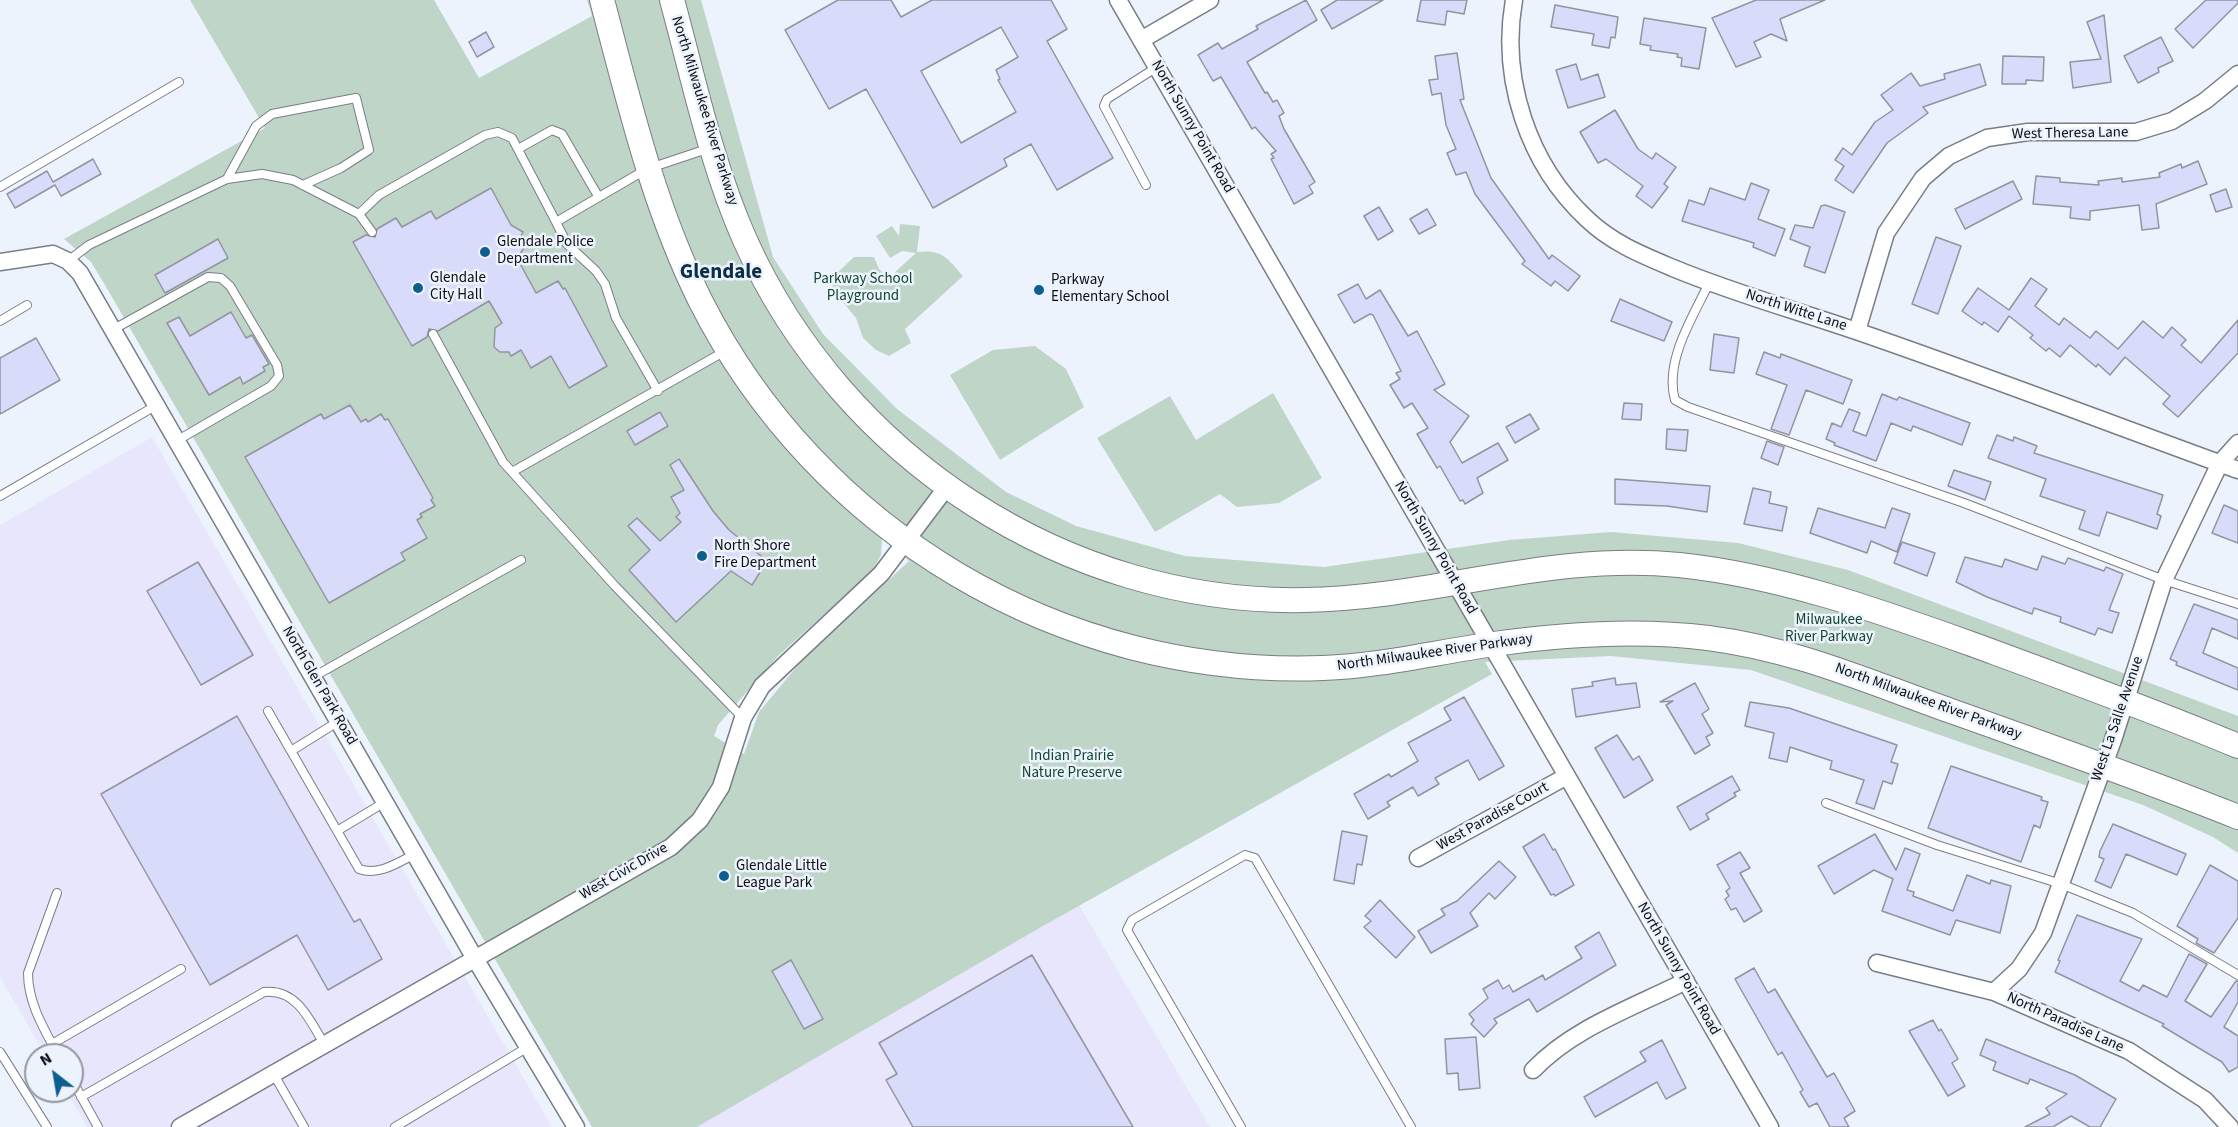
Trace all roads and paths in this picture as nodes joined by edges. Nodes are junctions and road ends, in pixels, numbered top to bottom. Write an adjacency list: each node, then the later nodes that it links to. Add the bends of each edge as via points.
1 (602, 0): 12 (street, North Milwaukee River Parkway)
2 (672, 0): 10 (street, North Milwaukee River Parkway)
3 (1118, 0): 6 (street, North Sunny Point Road)
4 (1210, 0): 6 (street)
5 (1514, 0): 23 (street, North Witte Lane, via 1511,70 1524,126 1554,180 1587,219 1626,248)
6 (1141, 40): 7 (street, North Sunny Point Road)
7 (1157, 67): 15 (lane, via 1107,99 1104,106); 42 (street, North Sunny Point Road)
8 (2238, 74): 27 (street, West Theresa Lane, via 2172,121 2136,132 2018,134 1987,138 1949,156 1923,178 1886,233)
9 (179, 82): 16 (lane)
10 (713, 147): 12 (lane); 37 (street, North Milwaukee River Parkway, via 745,239 798,335 852,401)
11 (518, 149): 17 (lane, via 552,129 562,134); 18 (lane, via 512,138 498,132 485,135 379,195); 19 (lane)
12 (647, 169): 17 (lane); 29 (street, North Milwaukee River Parkway, via 680,256)
13 (227, 179): 14 (lane, via 262,174); 14 (lane, via 256,126 272,114 356,98 369,150); 21 (lane)
14 (303, 185): 18 (lane)
15 (1146, 185)
16 (0, 187)
17 (598, 196): 19 (lane)
18 (359, 214): 20 (lane)
19 (556, 222): 30 (lane, via 567,243 605,284 616,318)
20 (372, 232)
21 (60, 258): 22 (street); 26 (street, North Glen Park Road, via 80,273)
22 (0, 262)
23 (1709, 283): 27 (street, North Witte Lane); 41 (lane, via 1679,351 1670,383 1675,400 1964,503)
24 (27, 305): 25 (lane)
25 (0, 321)
26 (114, 329): 31 (street, North Glen Park Road); 32 (lane, via 208,277 221,278 230,286 277,365 279,376 271,386)
27 (1857, 331): 34 (street, North Witte Lane)
28 (433, 334): 36 (lane)
29 (727, 350): 30 (lane); 39 (street, North Milwaukee River Parkway, via 805,453)
30 (658, 391): 36 (lane)
31 (157, 405): 32 (street, North Glen Park Road); 38 (lane)
32 (178, 440): 45 (street, North Glen Park Road)
33 (2238, 443): 34 (street, West La Salle Avenue)
34 (2220, 464): 35 (street, North Witte Lane); 41 (street, West La Salle Avenue)
35 (2238, 470)
36 (512, 472): 48 (lane)
37 (946, 488): 39 (street, West Civic Drive); 42 (street, North Milwaukee River Parkway, via 1027,537 1073,558 1136,579 1196,592 1247,599 1353,598)
38 (0, 496)
39 (907, 543): 44 (street, North Milwaukee River Parkway, via 988,593 1049,621 1113,644 1180,659 1254,667 1322,668 1375,664); 48 (street, West Civic Drive, via 881,574 762,686)
40 (521, 560): 45 (lane)
41 (2164, 580): 43 (lane); 46 (street, West La Salle Avenue)
42 (1453, 582): 44 (street, North Sunny Point Road); 46 (street, North Milwaukee River Parkway, via 1532,568 1603,563 1674,565 1740,573 1867,606)
43 (2238, 604)
44 (1491, 645): 52 (street, North Milwaukee River Parkway, via 1558,636 1626,633 1706,638 1792,653); 53 (street, North Sunny Point Road)
45 (314, 677): 49 (street, North Glen Park Road)
46 (2126, 700): 50 (street, North Milwaukee River Parkway); 52 (street, West La Salle Avenue)
47 (268, 711): 51 (lane)
48 (743, 718): 62 (street, West Civic Drive, via 721,787 700,820 671,847)
49 (339, 721): 51 (lane); 54 (street, North Glen Park Road)
50 (2238, 747)
51 (291, 751): 57 (lane)
52 (2104, 764): 56 (street, North Milwaukee River Parkway); 60 (street, West La Salle Avenue)
53 (1567, 776): 59 (street, West Paradise Court); 66 (street, North Sunny Point Road)
54 (385, 802): 57 (lane); 58 (street, North Glen Park Road)
55 (1826, 803): 60 (lane, via 1937,845)
56 (2238, 817)
57 (337, 831): 58 (lane, via 358,869 368,872 379,871)
58 (415, 854): 62 (street, North Glen Park Road)
59 (1418, 858)
60 (2061, 884): 65 (lane, via 2133,913); 67 (street, West La Salle Avenue, via 2043,933 2019,969)
61 (57, 893): 68 (lane, via 28,973 33,1004)
62 (474, 957): 70 (street, West Civic Drive); 71 (street, North Glen Park Road)
63 (1877, 963): 67 (street, North Paradise Lane)
64 (181, 969): 69 (lane)
65 (2238, 975)
66 (1686, 981): 73 (street, via 1569,1039); 86 (street, North Sunny Point Road)
67 (1994, 992): 87 (street, North Paradise Lane, via 2129,1051 2205,1100)
68 (52, 1043)
69 (54, 1043)
70 (324, 1044): 74 (street, West Civic Drive); 75 (lane, via 290,997 275,991 264,992)
71 (528, 1047): 82 (lane); 83 (street, North Glen Park Road)
72 (0, 1052): 78 (lane)
73 (1533, 1070)
74 (273, 1073): 80 (street, West Civic Drive); 81 (lane)
75 (84, 1094)
76 (84, 1101): 79 (lane)
77 (2238, 1122): 87 (street)
78 (46, 1127)
79 (98, 1127)
80 (180, 1127)
81 (304, 1127)
82 (395, 1127)
83 (576, 1127)
84 (1241, 1127): 85 (lane, via 1127,930 1132,920 1245,855 1255,858)
85 (1411, 1127)
86 (1770, 1127)
87 (2230, 1127)

